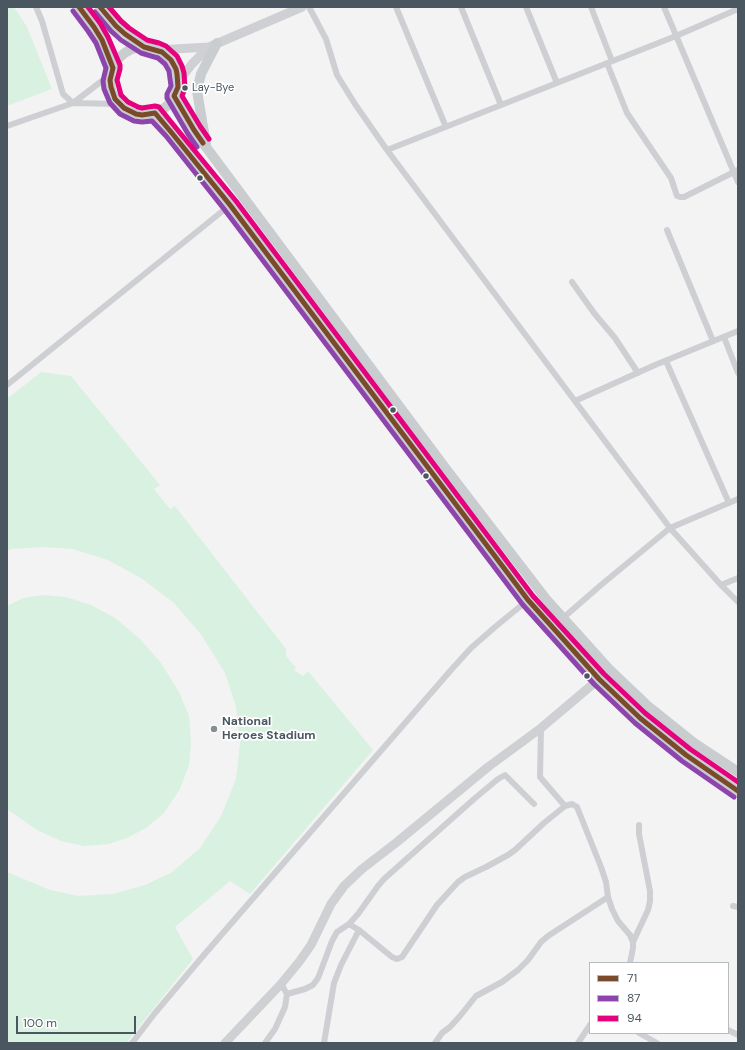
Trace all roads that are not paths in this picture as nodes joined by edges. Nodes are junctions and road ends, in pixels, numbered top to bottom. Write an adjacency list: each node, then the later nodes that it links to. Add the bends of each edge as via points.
1 (36, 7): 21 (street, via 63,94)
2 (80, 7): 17 (main road, via 102,40)
3 (100, 7): 14 (main road, via 116,26)
4 (302, 7): 13 (street)
5 (309, 7): 28 (street, via 326,39 337,74)
6 (396, 7): 26 (street)
7 (461, 7): 23 (street)
8 (526, 7): 19 (street)
9 (591, 7): 16 (street)
10 (664, 7): 12 (street)
11 (738, 9): 12 (street)
12 (676, 36): 16 (street); 29 (street)
13 (213, 45): 15 (street); 18 (street, via 192,64); 27 (main road, via 200,74 197,92)
14 (144, 47): 15 (main road); 17 (main road, via 126,53)
15 (157, 50): 18 (main road, via 171,60 176,69)
16 (610, 62): 19 (street); 29 (street, via 627,113 671,178 677,196 684,197)
17 (112, 71): 21 (street); 22 (main road, via 111,87)
18 (178, 82): 20 (main road)
19 (557, 83): 23 (street)
20 (174, 96): 24 (main road, via 166,107); 27 (main road)
21 (73, 103): 22 (street); 25 (street)
22 (119, 104): 24 (main road, via 136,114)
23 (501, 105): 26 (street)
24 (155, 113): 31 (main road)
25 (7, 126)
26 (446, 127): 28 (street)
27 (206, 147): 49 (main road, via 450,475)
28 (387, 150): 41 (street)
29 (736, 171): 30 (street)
30 (738, 182)
31 (230, 205): 40 (street); 47 (main road)
32 (667, 230): 36 (street)
33 (572, 282): 38 (street)
34 (738, 331): 35 (street)
35 (724, 337): 36 (street); 39 (street)
36 (713, 341): 37 (street)
37 (666, 361): 38 (street); 43 (street)
38 (638, 373): 41 (street)
39 (738, 373)
40 (7, 385)
41 (575, 401): 44 (street)
42 (738, 499): 43 (street)
43 (729, 503): 44 (street)
44 (670, 528): 46 (street); 49 (street)
45 (738, 578): 46 (street)
46 (721, 585): 48 (street)
47 (528, 600): 50 (main road); 68 (street, via 495,626 452,670 203,956)
48 (738, 602)
49 (563, 618): 52 (main road, via 609,669 649,706 694,743)
50 (599, 679): 51 (street); 53 (main road, via 640,718 686,755)
51 (541, 728): 55 (street, via 540,777); 62 (street, via 488,767 344,886 331,904 311,945)
52 (738, 772)
53 (738, 791)
54 (534, 804): 58 (street, via 505,775 501,777 384,879)
55 (565, 806): 57 (street, via 572,804 577,807 601,866); 59 (street, via 508,855 458,882 437,905 402,958 392,957)
56 (639, 825): 60 (street, via 650,901)
57 (608, 897): 60 (street, via 618,921); 72 (street, via 548,936 518,970 476,996)
58 (349, 924): 59 (street); 63 (street, via 337,932 318,978 312,985)
59 (359, 930): 71 (street, via 334,983)
60 (633, 942): 61 (street)
61 (630, 962)
62 (281, 984): 63 (street); 69 (street)
63 (287, 994): 70 (street, via 285,1007)
64 (589, 1026): 73 (street)
65 (729, 1031): 67 (street)
66 (641, 1034): 74 (street)
67 (738, 1036)
68 (132, 1043)
69 (225, 1043)
70 (265, 1043)
71 (324, 1043)
72 (435, 1043)
73 (578, 1043)
74 (657, 1043)

